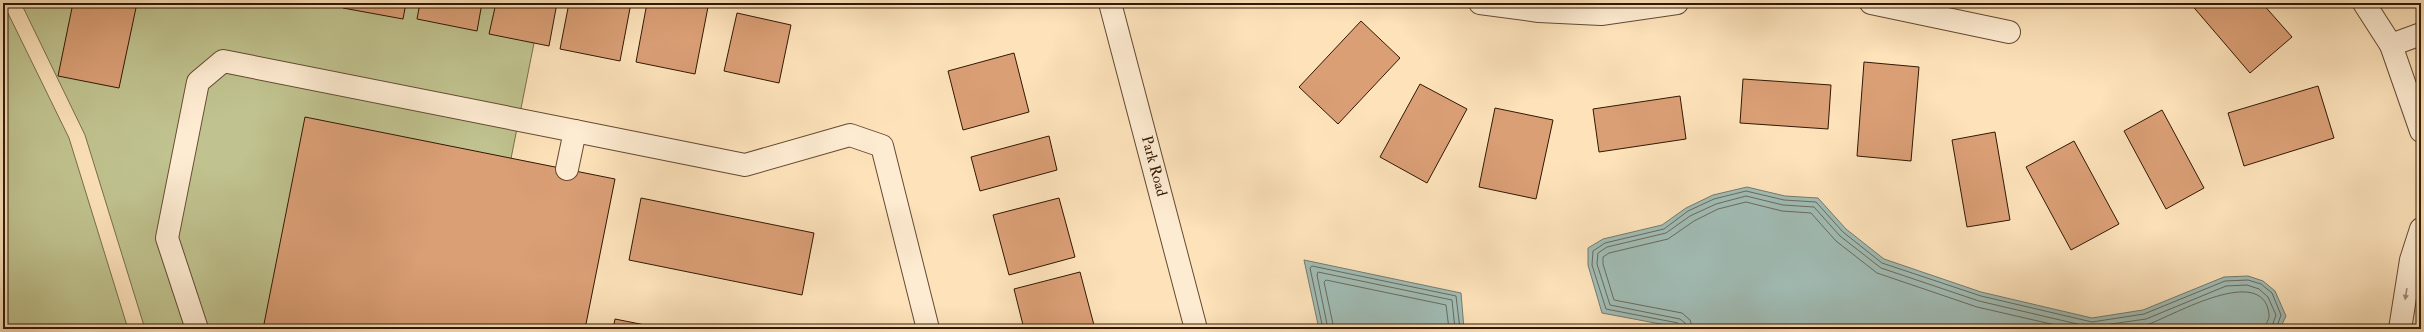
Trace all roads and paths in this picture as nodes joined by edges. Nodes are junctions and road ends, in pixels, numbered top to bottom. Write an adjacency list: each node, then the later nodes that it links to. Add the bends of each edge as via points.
1 (1110, 3): 15 (street, Park Road)
2 (1480, 3): 3 (street, via 1539,11 1601,14)
3 (1677, 3)
4 (1871, 3): 6 (street)
5 (2364, 3): 8 (street)
6 (2009, 32)
7 (2421, 34): 8 (street)
8 (2392, 45): 10 (street)
9 (575, 131): 11 (street); 13 (street, via 223,61 198,82 167,238); 14 (street, via 745,165 850,136 882,146)
10 (2421, 131)
11 (567, 169)
12 (2421, 229): 16 (street, one-way to 16, via 2411,260)
13 (197, 329)
14 (928, 329)
15 (1196, 329)
16 (2400, 329)

